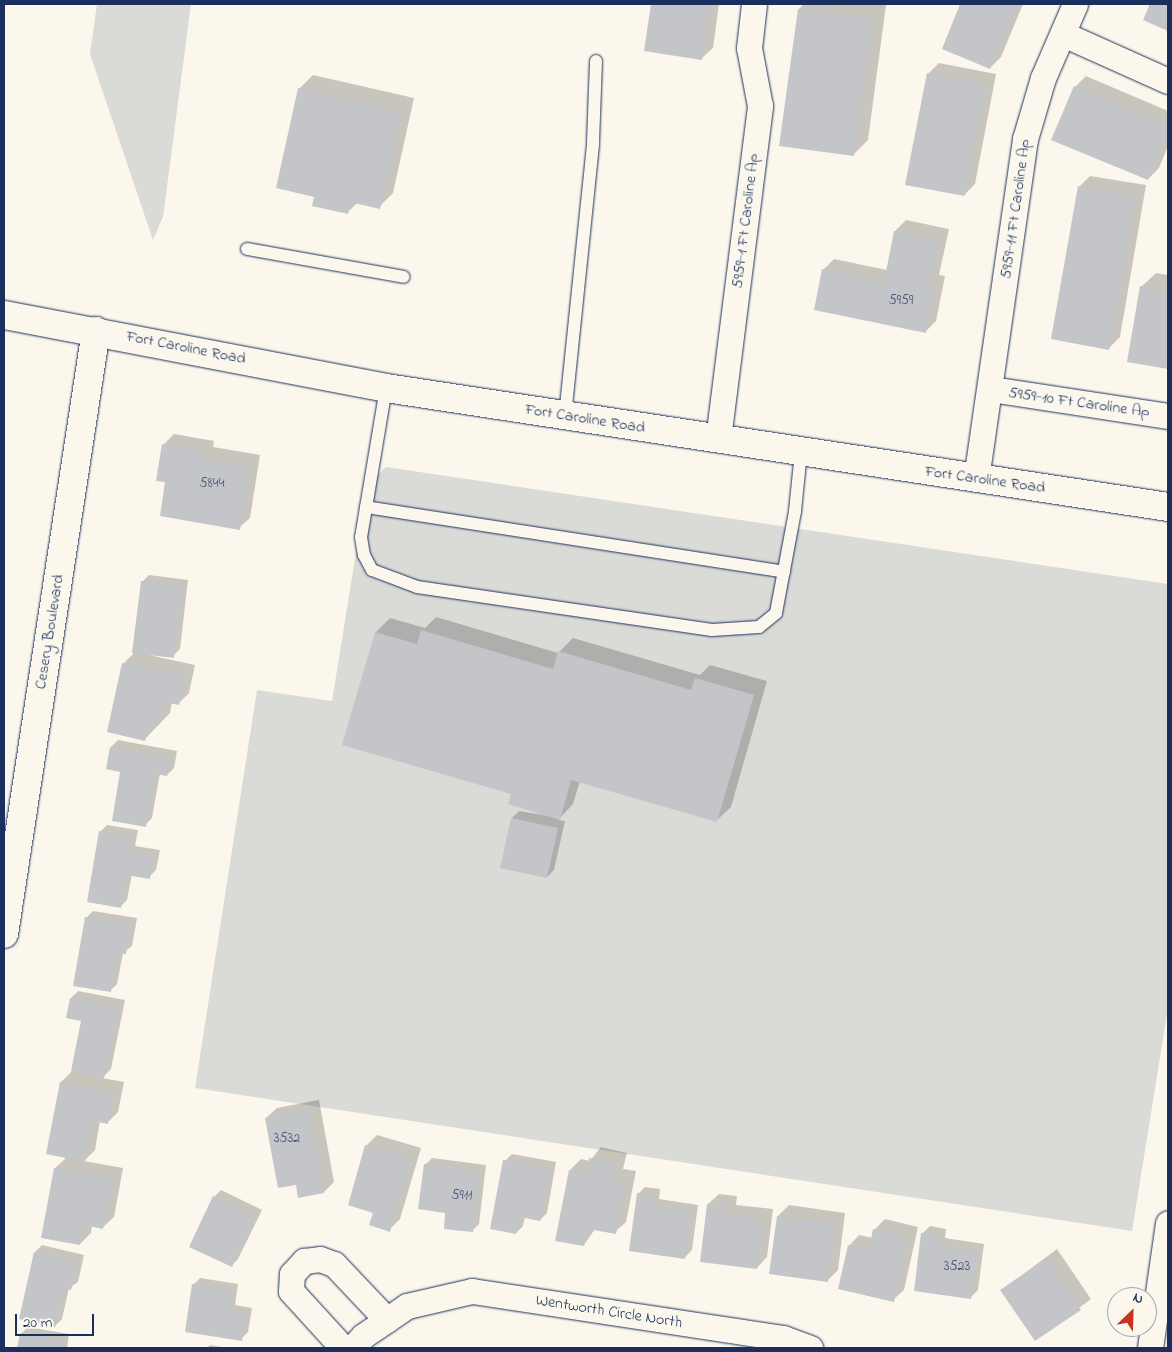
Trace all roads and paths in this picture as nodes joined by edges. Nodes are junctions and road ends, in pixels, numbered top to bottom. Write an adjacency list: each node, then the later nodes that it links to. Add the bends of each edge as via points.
1 (754, 4): 14 (street, 5959-1 Ft Caroline Ap, via 749,48 760,106)
2 (1075, 4): 3 (street, 5959-11 Ft Caroline Ap)
3 (1063, 34): 5 (street); 11 (street, 5959-11 Ft Caroline Ap, via 1043,78 1025,139)
4 (596, 61): 12 (lane, via 593,143)
5 (1168, 81)
6 (247, 249): 7 (lane)
7 (404, 276)
8 (4, 315): 9 (street, Fort Caroline Road)
9 (96, 331): 10 (street, Fort Caroline Road); 20 (street, Cesery Boulevard)
10 (386, 388): 12 (street, Fort Caroline Road); 17 (lane)
11 (991, 389): 13 (street, 5959-10 Ft Caroline Ap); 16 (street, 5959-11 Ft Caroline Ap)
12 (565, 416): 14 (street, Fort Caroline Road)
13 (1168, 416)
14 (718, 439): 15 (street, Fort Caroline Road)
15 (801, 452): 16 (street, Fort Caroline Road); 19 (lane)
16 (976, 478): 18 (street, Fort Caroline Road)
17 (366, 506): 19 (lane); 19 (lane, via 361,537 364,555 372,570 417,587 712,630 760,627 776,613)
18 (1168, 507)
19 (784, 572)
20 (4, 934)
21 (1168, 1223): 26 (street)
22 (397, 1313): 23 (street, via 334,1264 320,1259 304,1261 292,1274 291,1290); 24 (street, via 363,1336); 25 (street, Wentworth Circle North, via 472,1291 782,1338)
23 (343, 1348)
24 (352, 1348)
25 (810, 1348)
26 (1150, 1348)

